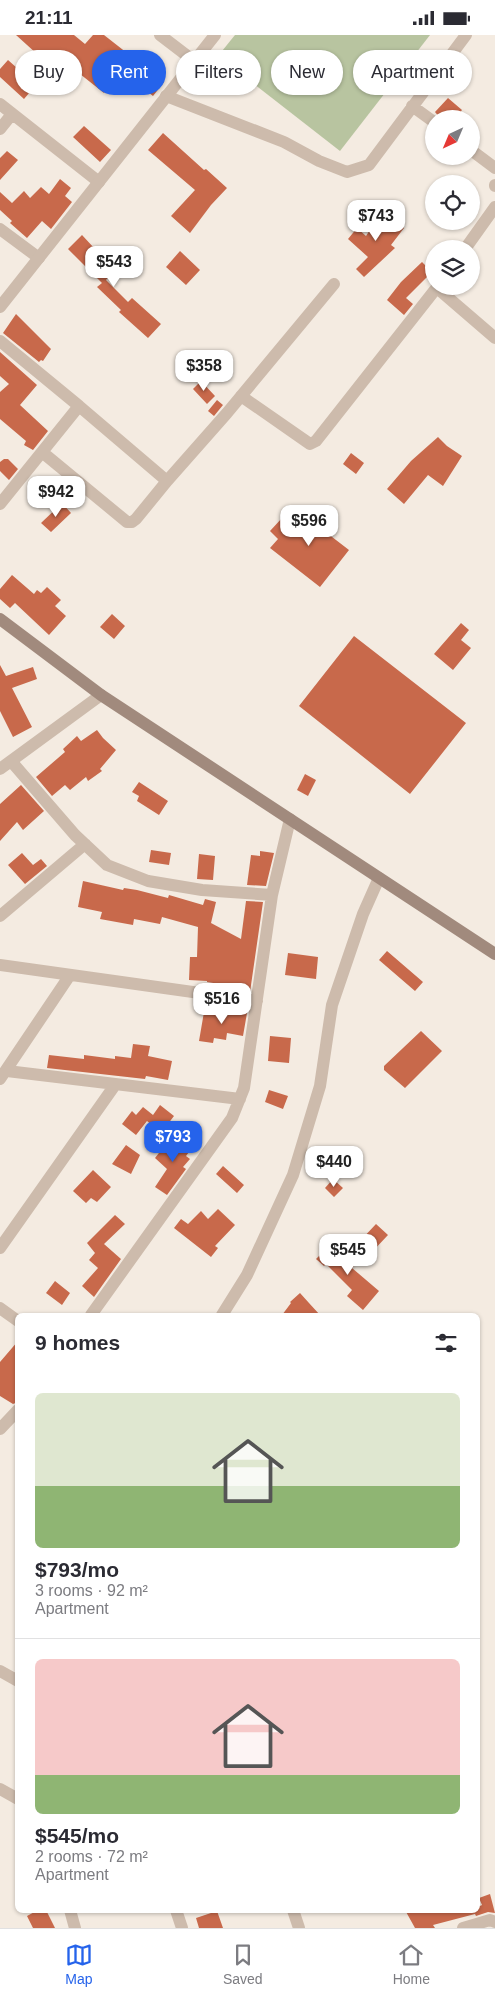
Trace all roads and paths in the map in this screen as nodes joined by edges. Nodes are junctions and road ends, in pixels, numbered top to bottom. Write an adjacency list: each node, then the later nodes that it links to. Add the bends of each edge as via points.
1 (160, 35): 4 (street)
2 (215, 35): 5 (street)
3 (466, 35): 9 (street)
4 (180, 50)
5 (203, 50)
6 (176, 84): 7 (street)
7 (166, 96): 9 (street, via 284,142 347,172 369,165); 15 (street)
8 (0, 104): 10 (street)
9 (412, 106): 11 (street)
10 (12, 114): 12 (street); 15 (street)
11 (425, 116)
12 (0, 129)
13 (480, 157): 14 (street)
14 (495, 168)
15 (99, 181): 19 (street)
16 (495, 207): 18 (street)
17 (0, 229): 19 (street)
18 (471, 240)
19 (39, 258): 23 (street)
20 (334, 284): 26 (street)
21 (431, 295): 26 (street, via 316,441 310,444)
22 (446, 295): 24 (street)
23 (0, 307)
24 (495, 338)
25 (0, 341): 27 (street)
26 (241, 396): 29 (street)
27 (79, 406): 28 (street); 29 (street)
28 (42, 452): 29 (street, via 127,522 136,519); 30 (street)
29 (167, 481)
30 (0, 504)
31 (0, 619): 32 (main road)
32 (101, 695): 33 (street); 35 (main road)
33 (11, 761): 34 (street); 36 (street)
34 (0, 769)
35 (290, 819): 37 (main road); 38 (street)
36 (85, 844): 38 (street, via 107,865 148,881 202,890); 39 (street)
37 (379, 878): 40 (main road); 50 (street, via 362,914 332,1005 320,1086 293,1175 247,1275)
38 (272, 895): 43 (street)
39 (0, 916)
40 (495, 954)
41 (0, 965): 42 (street)
42 (70, 975): 43 (street); 44 (street)
43 (257, 1001): 46 (street)
44 (3, 1075): 45 (street)
45 (115, 1085): 46 (street); 47 (street)
46 (240, 1099): 49 (street, via 232,1118)
47 (0, 1248)
48 (0, 1308): 51 (street)
49 (92, 1313)
50 (223, 1313)
51 (15, 1319)
52 (15, 1413): 53 (street)
53 (0, 1429)
54 (0, 1671): 55 (street)
55 (15, 1679)
56 (0, 1789): 57 (street)
57 (15, 1797)
58 (71, 1913): 62 (street)
59 (177, 1913): 63 (street)
60 (294, 1913): 64 (street)
61 (495, 1922): 65 (street)
62 (75, 1928)
63 (182, 1928)
64 (299, 1928)
65 (463, 1928)

